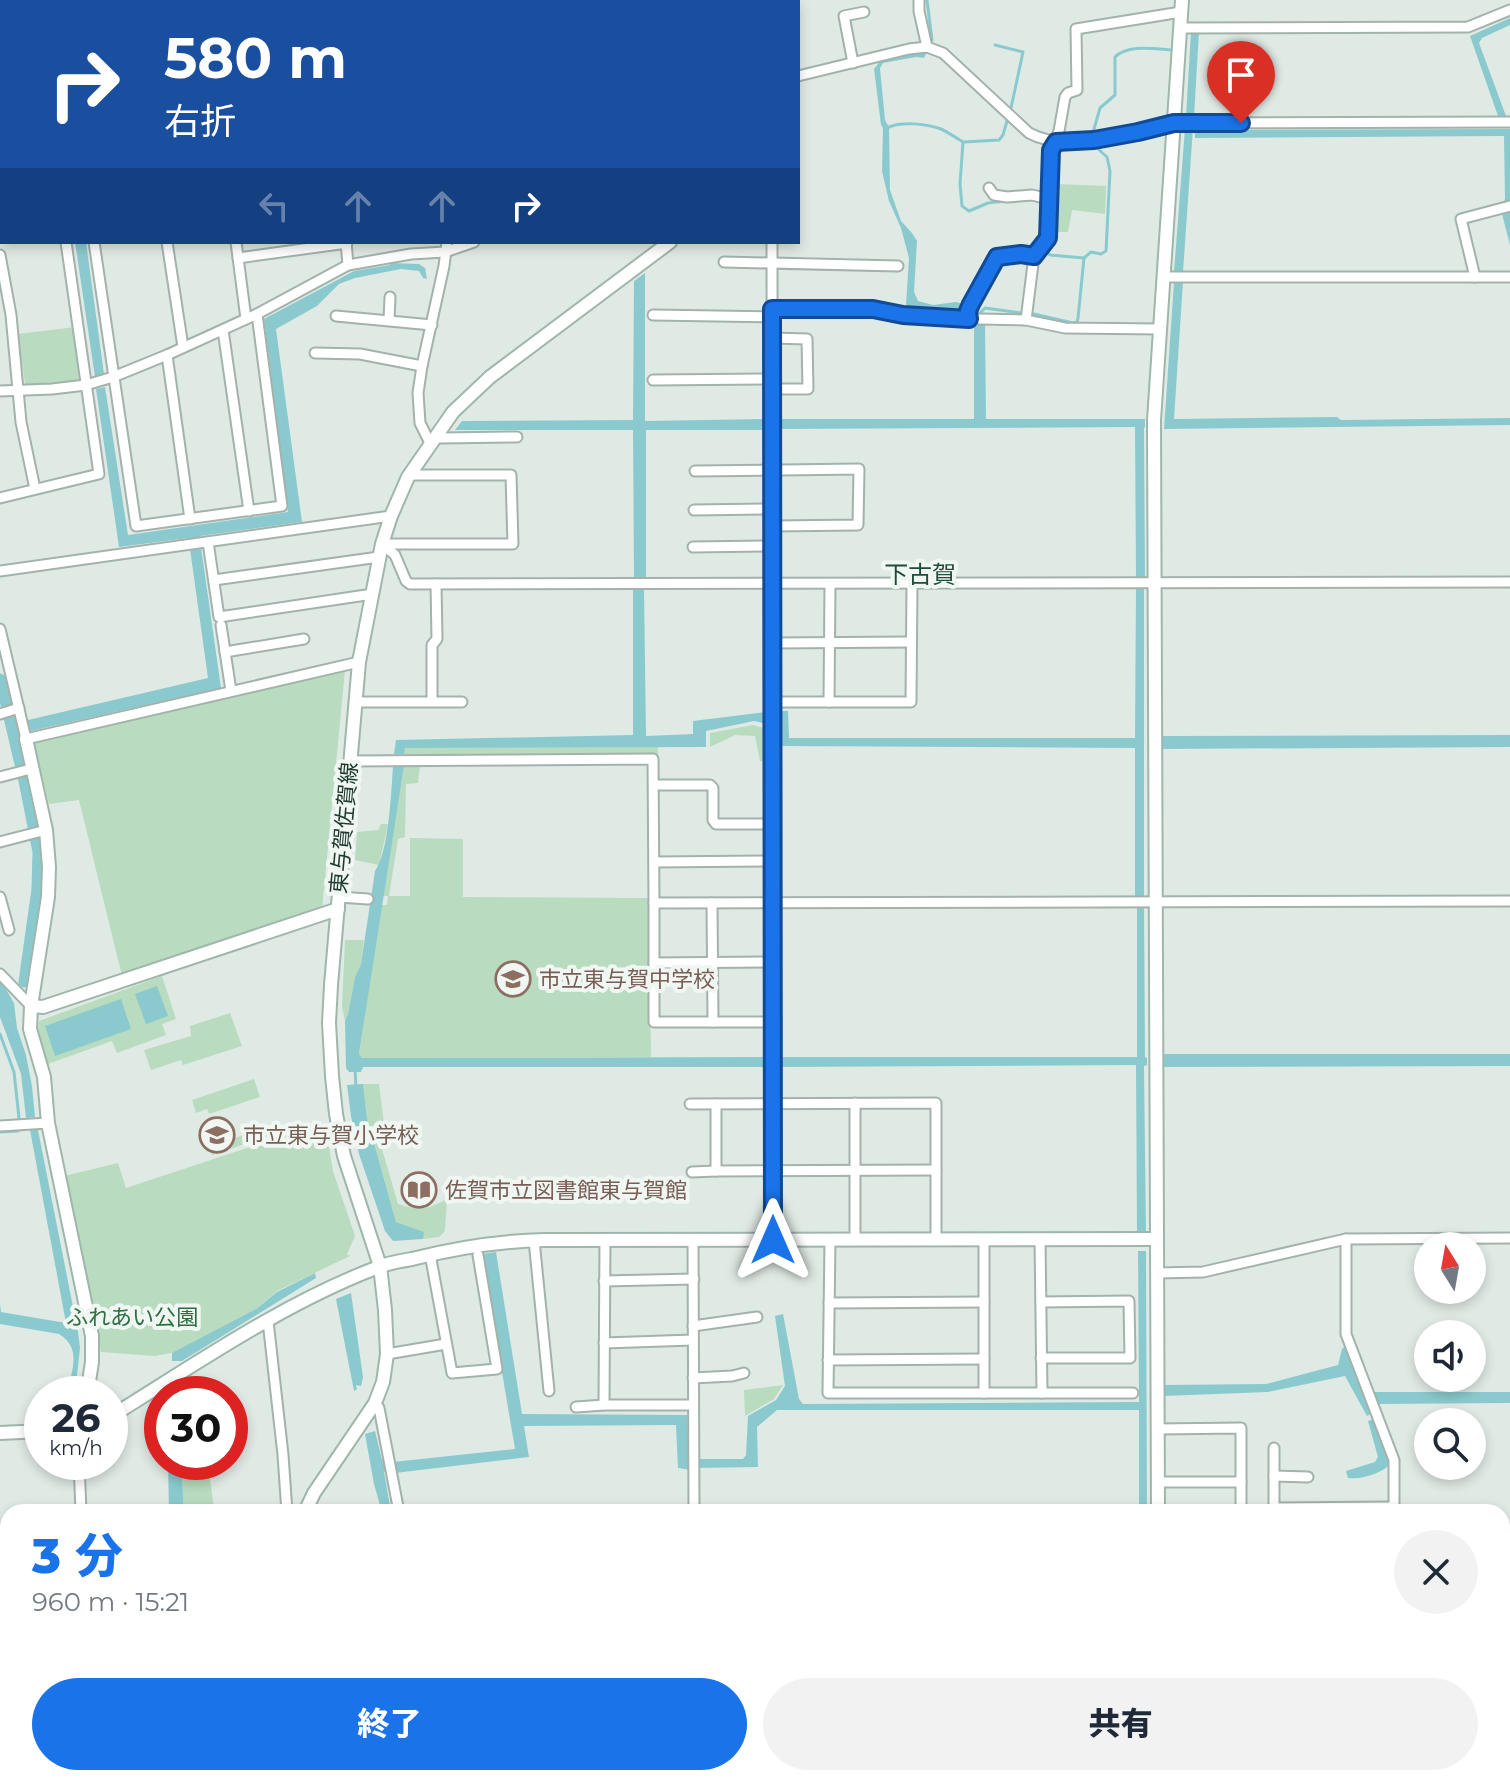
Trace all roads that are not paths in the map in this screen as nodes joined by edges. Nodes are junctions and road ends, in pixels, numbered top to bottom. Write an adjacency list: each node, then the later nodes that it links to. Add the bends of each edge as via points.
1 (919, 0): 6 (street)
2 (1181, 6): 5 (street); 11 (street, via 1076,29 1077,90 1065,97)
3 (1510, 10): 5 (street, via 1468,27)
4 (864, 12): 7 (street, via 844,16)
5 (1180, 28): 10 (street)
6 (927, 47): 7 (street); 11 (street, via 943,53 1029,133)
7 (853, 63): 8 (street)
8 (800, 76)
9 (1510, 122): 10 (street)
10 (1174, 123): 11 (street); 31 (street)
11 (1056, 142): 13 (street)
12 (989, 188): 13 (street, via 994,195)
13 (1049, 199): 25 (street, via 1048,238)
14 (1505, 207): 32 (street, via 1461,219)
15 (66, 244): 54 (street)
16 (94, 244): 51 (street)
17 (167, 244): 47 (street)
18 (236, 244): 26 (street)
19 (339, 244): 26 (street)
20 (346, 244): 29 (street)
21 (667, 244): 58 (street, 東与賀佐賀線, via 490,377)
22 (772, 244): 28 (street)
23 (446, 247): 29 (street); 43 (street)
24 (0, 255): 56 (street)
25 (1034, 256): 40 (street, via 997,257 971,304); 42 (street)
26 (238, 258): 39 (street)
27 (724, 262): 28 (street)
28 (772, 262): 30 (street); 35 (street)
29 (348, 265): 36 (street)
30 (898, 266)
31 (1163, 277): 32 (street); 44 (street)
32 (1475, 277): 33 (street)
33 (1510, 277)
34 (390, 297): 41 (street)
35 (772, 313): 37 (street); 40 (street, via 873,309); 46 (street)
36 (257, 314): 39 (street); 66 (street, via 282,506)
37 (653, 315)
38 (336, 316): 41 (street)
39 (246, 319): 45 (street)
40 (969, 319): 42 (street)
41 (389, 320): 43 (street)
42 (1026, 320): 44 (street, via 1065,328)
43 (432, 325): 50 (street)
44 (1160, 329): 77 (street, via 1154,420)
45 (223, 330): 47 (street); 66 (street)
46 (772, 338): 53 (street); 53 (street, via 807,339 808,389)
47 (183, 347): 49 (street)
48 (315, 353): 50 (street, via 360,354)
49 (167, 355): 51 (street); 68 (street)
50 (422, 366): 58 (street, via 420,423)
51 (113, 377): 54 (street); 68 (street, via 136,526)
52 (653, 380): 53 (street)
53 (772, 384): 59 (street)
54 (86, 385): 56 (street); 62 (street, via 99,474)
55 (0, 391): 56 (street)
56 (18, 391): 62 (street)
57 (517, 437): 58 (street)
58 (432, 439): 61 (street, 東与賀佐賀線)
59 (773, 470): 60 (street); 64 (street); 69 (street, via 859,469 858,525)
60 (695, 471)
61 (409, 475): 67 (street, 東与賀佐賀線); 73 (street, via 511,475 513,544)
62 (35, 489): 63 (street)
63 (0, 498)
64 (773, 509): 65 (street); 69 (street)
65 (694, 510)
66 (249, 511): 68 (street)
67 (391, 516): 70 (street); 73 (street, 東与賀佐賀線)
68 (190, 519)
69 (773, 526): 71 (street)
70 (208, 542): 74 (street); 75 (street)
71 (773, 546): 72 (street); 79 (street)
72 (693, 547)
73 (380, 550): 75 (street); 78 (street, via 395,555 410,584); 82 (street, 東与賀佐賀線)
74 (0, 571)
75 (214, 580): 82 (street, via 219,617)
76 (1510, 582): 77 (street)
77 (1155, 583): 81 (street); 110 (street)
78 (436, 584): 79 (street); 92 (street)
79 (773, 584): 80 (street); 87 (street)
80 (830, 584): 81 (street); 88 (street)
81 (912, 584): 86 (street)
82 (372, 596): 90 (street, 東与賀佐賀線)
83 (221, 625): 89 (street)
84 (0, 629): 97 (street)
85 (304, 639): 89 (street)
86 (911, 642): 88 (street); 96 (street, via 911,702)
87 (773, 643): 88 (street); 95 (street)
88 (830, 643): 96 (street)
89 (225, 652): 91 (street)
90 (359, 662): 91 (street); 93 (street, 東与賀佐賀線)
91 (231, 691): 98 (street)
92 (432, 701): 93 (street); 94 (street)
93 (355, 702): 99 (street, 東与賀佐賀線)
94 (462, 702)
95 (773, 702): 96 (street); 103 (street)
96 (829, 702)
97 (7, 710): 98 (street)
98 (26, 739): 100 (street)
99 (350, 761): 102 (street, via 648,757 654,763); 112 (street, 東与賀佐賀線)
100 (25, 771): 101 (street); 104 (street)
101 (0, 777)
102 (654, 785): 103 (street, via 710,785 716,824); 107 (street)
103 (773, 824): 106 (street)
104 (39, 831): 105 (street); 121 (street, via 49,867 48,897)
105 (0, 842)
106 (773, 861): 107 (street); 115 (street)
107 (655, 862): 113 (street)
108 (0, 897): 116 (street)
109 (368, 899): 112 (street)
110 (1155, 901): 111 (street); 115 (street); 138 (street)
111 (1510, 901)
112 (338, 903): 121 (street, via 43,1007); 149 (street, 東与賀佐賀線, via 329,1023 333,1089 344,1156)
113 (654, 903): 114 (street); 119 (street)
114 (712, 903): 115 (street); 117 (street)
115 (773, 903): 118 (street)
116 (9, 930)
117 (713, 962): 118 (street); 119 (street); 122 (street)
118 (773, 962): 123 (street)
119 (654, 963): 122 (street, via 654,1022)
120 (0, 974): 121 (street)
121 (31, 1006): 128 (street, via 30,1029 44,1077)
122 (713, 1022): 123 (street)
123 (773, 1022): 127 (street)
124 (855, 1103): 127 (street); 130 (street, via 936,1103); 133 (street)
125 (690, 1104): 126 (street)
126 (716, 1104): 127 (street); 131 (street)
127 (773, 1104): 132 (street)
128 (48, 1123): 129 (street); 167 (street, via 92,1336)
129 (0, 1126)
130 (936, 1170): 133 (street); 145 (street)
131 (716, 1171): 132 (street); 134 (street)
132 (773, 1171): 133 (street); 142 (street)
133 (855, 1171): 144 (street)
134 (692, 1172)
135 (1510, 1238): 139 (street)
136 (693, 1239): 141 (street); 142 (street); 151 (street)
137 (1040, 1239): 138 (street); 146 (street); 154 (street)
138 (1156, 1239): 150 (street)
139 (1346, 1239): 150 (street, via 1203,1272); 195 (street, via 1346,1334 1394,1460)
140 (534, 1240): 141 (street); 147 (street); 169 (street)
141 (605, 1240): 152 (street)
142 (773, 1240): 143 (street)
143 (830, 1240): 144 (street); 155 (street)
144 (855, 1240): 145 (street)
145 (936, 1240): 146 (street)
146 (984, 1240): 153 (street)
147 (430, 1254): 149 (street); 161 (street)
148 (478, 1255): 161 (street, via 497,1369 452,1373)
149 (380, 1266): 157 (street); 162 (street, 東与賀佐賀線)
150 (1157, 1273): 178 (street)
151 (694, 1279): 152 (street); 158 (street)
152 (604, 1281): 160 (street)
153 (984, 1302): 155 (street); 164 (street)
154 (1041, 1302): 163 (street); 163 (street, via 1129,1301 1130,1315 1130,1358)
155 (829, 1303): 165 (street)
156 (757, 1317): 158 (street)
157 (268, 1321): 176 (street); 188 (street)
158 (693, 1326): 159 (street)
159 (693, 1340): 160 (street); 168 (street)
160 (604, 1343): 174 (street)
161 (446, 1344): 162 (street)
162 (387, 1354): 173 (street, 東与賀佐賀線)
163 (1041, 1358): 171 (street)
164 (984, 1359): 165 (street); 170 (street)
165 (828, 1360): 170 (street, via 828,1393)
166 (744, 1373): 168 (street)
167 (90, 1376)
168 (693, 1378): 175 (street)
169 (549, 1391)
170 (984, 1393): 171 (street)
171 (1042, 1393): 172 (street)
172 (1133, 1393)
173 (375, 1403): 189 (street, 東与賀佐賀線); 190 (street)
174 (604, 1405): 175 (street); 177 (street)
175 (693, 1405): 191 (street)
176 (128, 1406)
177 (576, 1407)
178 (1158, 1429): 185 (street); 186 (street, via 1241,1428)
179 (24, 1432): 180 (street)
180 (0, 1433)
181 (1274, 1448): 182 (street)
182 (1274, 1476): 183 (street); 194 (street)
183 (1308, 1477)
184 (80, 1480): 187 (street)
185 (1158, 1482): 186 (street); 192 (street)
186 (1241, 1482): 193 (street)
187 (81, 1504)
188 (286, 1504)
189 (309, 1504)
190 (397, 1504)
191 (694, 1504)
192 (1158, 1504)
193 (1241, 1504)
194 (1274, 1504)
195 (1394, 1504)

